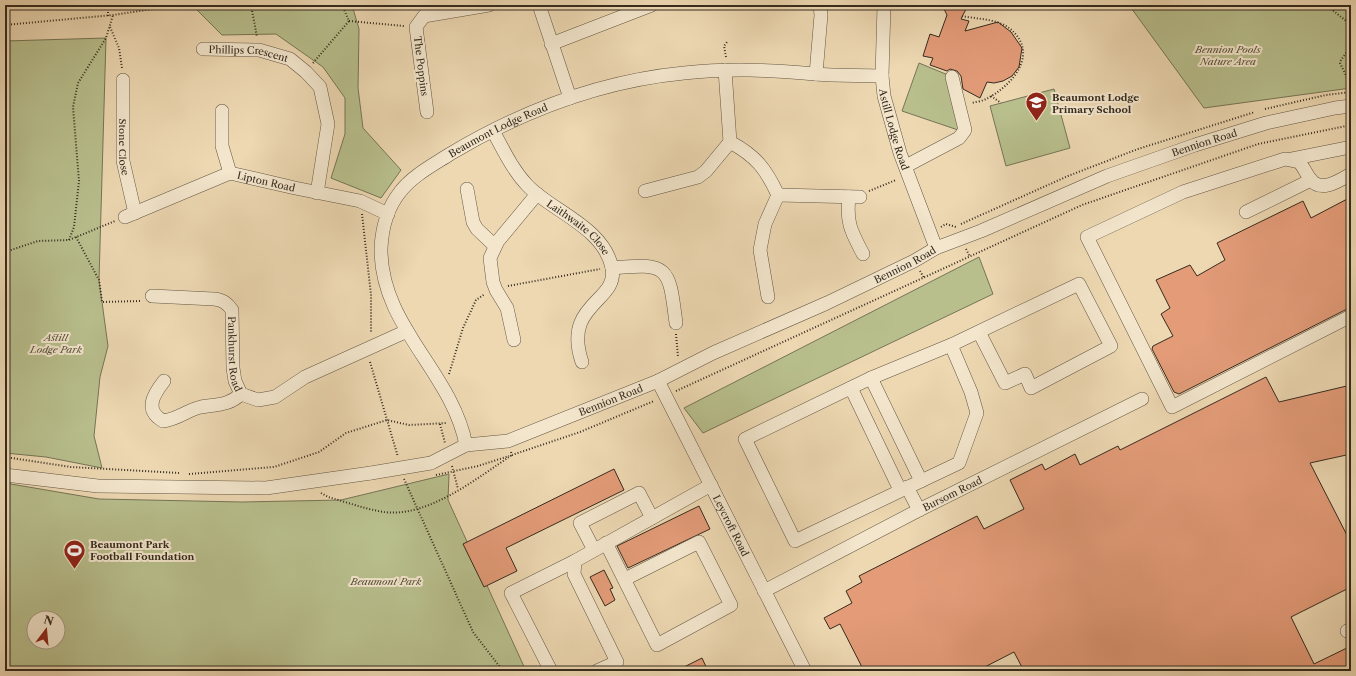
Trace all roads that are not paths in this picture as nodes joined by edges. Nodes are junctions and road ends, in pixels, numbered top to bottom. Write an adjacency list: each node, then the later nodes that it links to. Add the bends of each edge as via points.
1 (489, 5): 16 (street, The Poppins, via 424,16 416,27)
2 (539, 5): 6 (street)
3 (652, 5): 6 (street)
4 (820, 5): 9 (street)
5 (884, 5): 10 (street, Astill Lodge Road)
6 (551, 44): 13 (street)
7 (203, 49): 27 (street, Phillips Crescent, via 259,50 290,59 320,87 328,124)
8 (725, 70): 9 (street, Beaumont Lodge Road, via 759,69); 13 (street, Beaumont Lodge Road, via 654,77); 18 (street)
9 (816, 74): 10 (street, Beaumont Lodge Road)
10 (882, 76): 21 (street, Astill Lodge Road, via 884,96)
11 (952, 77): 21 (street, via 965,130 959,138)
12 (124, 80): 32 (street, Stone Close, via 123,161)
13 (570, 98): 17 (street, Beaumont Lodge Road, via 540,108)
14 (1351, 106): 34 (street, Bennion Road, via 1266,123 1195,145 1107,176)
15 (222, 111): 22 (street, via 222,146)
16 (427, 112)
17 (492, 131): 28 (street, Laithwaite Close, via 516,171); 31 (street, Beaumont Lodge Road, via 428,168 401,190)
18 (730, 142): 26 (street, via 706,172 698,177); 29 (street, via 754,157 764,168)
19 (1351, 147): 20 (street)
20 (1291, 159): 24 (street, via 1299,162); 39 (street, via 1285,158 1183,192 1087,237 1172,406)
21 (908, 171): 34 (street, Astill Lodge Road)
22 (230, 173): 27 (street, Lipton Road); 32 (street, Lipton Road)
23 (1351, 174): 24 (street, via 1332,184 1316,184)
24 (1311, 180): 30 (street)
25 (467, 189): 33 (street, via 473,222)
26 (645, 190)
27 (317, 193): 31 (street, Lipton Road, via 360,201)
28 (537, 194): 33 (street, Laithwaite Close); 36 (street, Laithwaite Close, via 589,233 602,247)
29 (778, 195): 35 (street, via 854,197 847,212 849,226); 38 (street, via 765,224 760,250)
30 (1246, 212)
31 (388, 214): 41 (street, Beaumont Lodge Road, via 381,249 384,277 395,311)
32 (130, 215)
33 (495, 246): 43 (street, Laithwaite Close, via 490,258 496,290 507,308)
34 (936, 248): 48 (street, Bennion Road, via 827,303)
35 (862, 254)
36 (612, 268): 40 (street, Laithwaite Close, via 652,266 664,274 671,285); 45 (street, Laithwaite Close, via 610,284 579,322 576,335)
37 (152, 296): 50 (street, Pankhurst Road, via 223,300 228,305 232,310 235,382)
38 (768, 297)
39 (1351, 316)
40 (676, 323)
41 (407, 331): 50 (street, Pankhurst Road, via 305,377 275,397 258,400); 52 (street, Beaumont Lodge Road, via 444,388 463,428)
42 (979, 332): 42 (street, via 1079,284 1111,346 1031,388 1025,374 1005,383); 44 (street)
43 (514, 340)
44 (951, 345): 46 (street); 54 (street, via 977,413 959,463)
45 (582, 362)
46 (871, 378): 49 (street); 54 (street)
47 (164, 380): 50 (street, via 156,390 152,402 152,410 163,421 183,416 201,407 227,404)
48 (658, 381): 52 (street, Bennion Road, via 508,441); 55 (street, Leycroft Road)
49 (850, 388): 56 (street); 56 (street, via 745,439 795,541)
50 (241, 394)
51 (1142, 399): 57 (street, Bursom Road)
52 (466, 445): 53 (street, bridge, via 433,469 371,473 266,488 98,486)
53 (5, 475)
54 (921, 481): 56 (street)
55 (711, 485): 58 (street); 63 (street, Leycroft Road)
56 (904, 489): 57 (street)
57 (919, 510): 63 (street, Bursom Road)
58 (652, 518): 59 (street); 60 (street, via 639,493 580,523)
59 (606, 543): 60 (street); 62 (street)
60 (594, 550): 61 (street)
61 (575, 561): 64 (street, via 511,593); 65 (street, via 574,574 617,662)
62 (625, 579): 62 (street, via 699,542 731,605 657,645)
63 (764, 591): 66 (street, Leycroft Road)
64 (551, 671)
65 (598, 671)
66 (805, 671)

